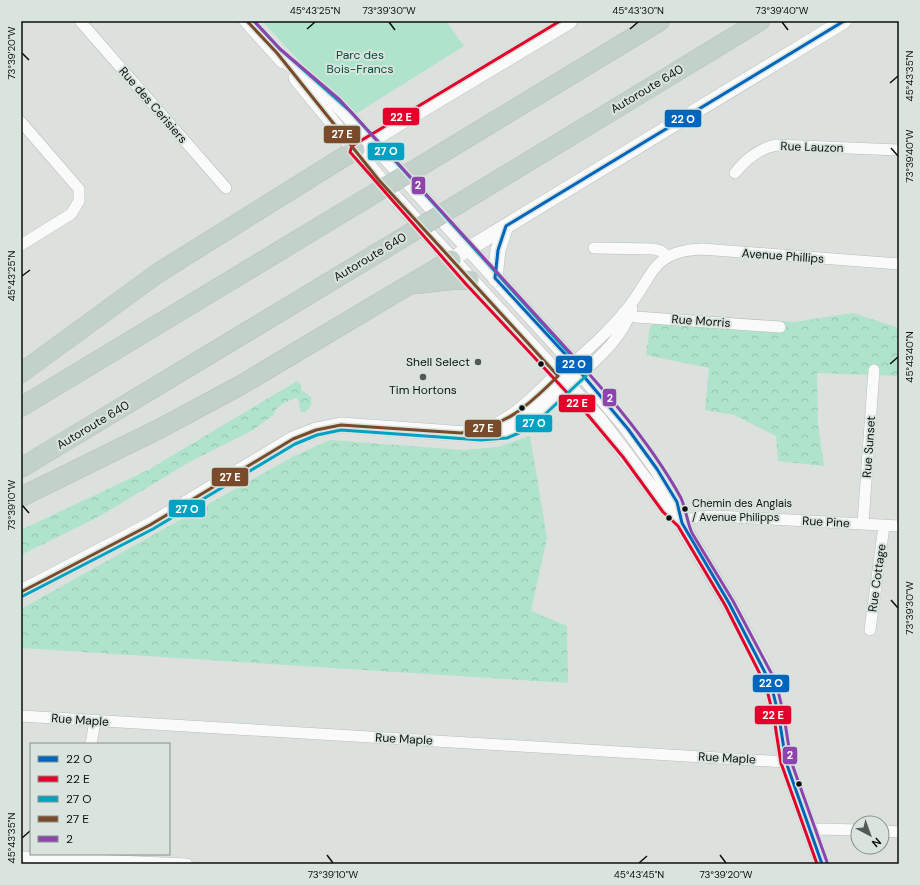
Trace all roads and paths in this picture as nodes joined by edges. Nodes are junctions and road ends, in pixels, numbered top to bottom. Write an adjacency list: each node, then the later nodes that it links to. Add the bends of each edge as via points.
1 (80, 21): 11 (street, Rue des Cerisiers)
2 (247, 21): 8 (street)
3 (570, 21): 8 (street)
4 (660, 21): 28 (highway, bridge)
5 (760, 21): 29 (highway, Autoroute 640, bridge)
6 (844, 21): 12 (street)
7 (21, 122): 13 (street, via 79,189 79,201 71,214)
8 (362, 145): 15 (street); 17 (street); 26 (highway, via 158,273)
9 (899, 150): 10 (street, Rue Lauzon, via 776,145 756,154)
10 (735, 173)
11 (226, 188)
12 (506, 226): 15 (street); 19 (street, via 498,250)
13 (21, 245)
14 (594, 248): 16 (street, via 654,249)
15 (468, 249): 17 (street); 19 (street)
16 (668, 257): 18 (street, Avenue Phillips, via 702,249); 22 (street, Avenue Phillips, via 650,274)
17 (451, 260): 20 (street); 21 (highway)
18 (899, 264)
19 (495, 278): 24 (street)
20 (469, 280): 21 (highway); 27 (street)
21 (408, 285): 30 (highway, via 288,359)
22 (626, 315): 23 (street, Rue Morris); 24 (street, Avenue Phillips, via 623,328 611,345)
23 (780, 327)
24 (577, 369): 27 (street); 31 (street, via 658,469 677,502)
25 (874, 370): 32 (street, Rue Sunset)
26 (21, 373)
27 (563, 381): 31 (street, via 599,419 667,509); 35 (street, via 534,416 511,431 491,435 342,425 309,432 150,525)
28 (21, 408)
29 (21, 468)
30 (21, 497)
31 (682, 523): 32 (street, Rue Pine, via 696,517 716,516); 40 (street, via 729,603 771,684)
32 (863, 524): 33 (street, Rue Pine)
33 (884, 526): 34 (street, Rue Pine); 36 (street, Rue Cottage)
34 (899, 526)
35 (21, 592)
36 (870, 630)
37 (21, 716): 38 (street, Rue Maple)
38 (95, 721): 39 (street); 40 (street, Rue Maple)
39 (91, 743)
40 (786, 762): 42 (street)
41 (850, 830): 42 (street)
42 (811, 831): 46 (street)
43 (21, 856): 44 (street)
44 (74, 859): 45 (street)
45 (187, 864)
46 (822, 864)

